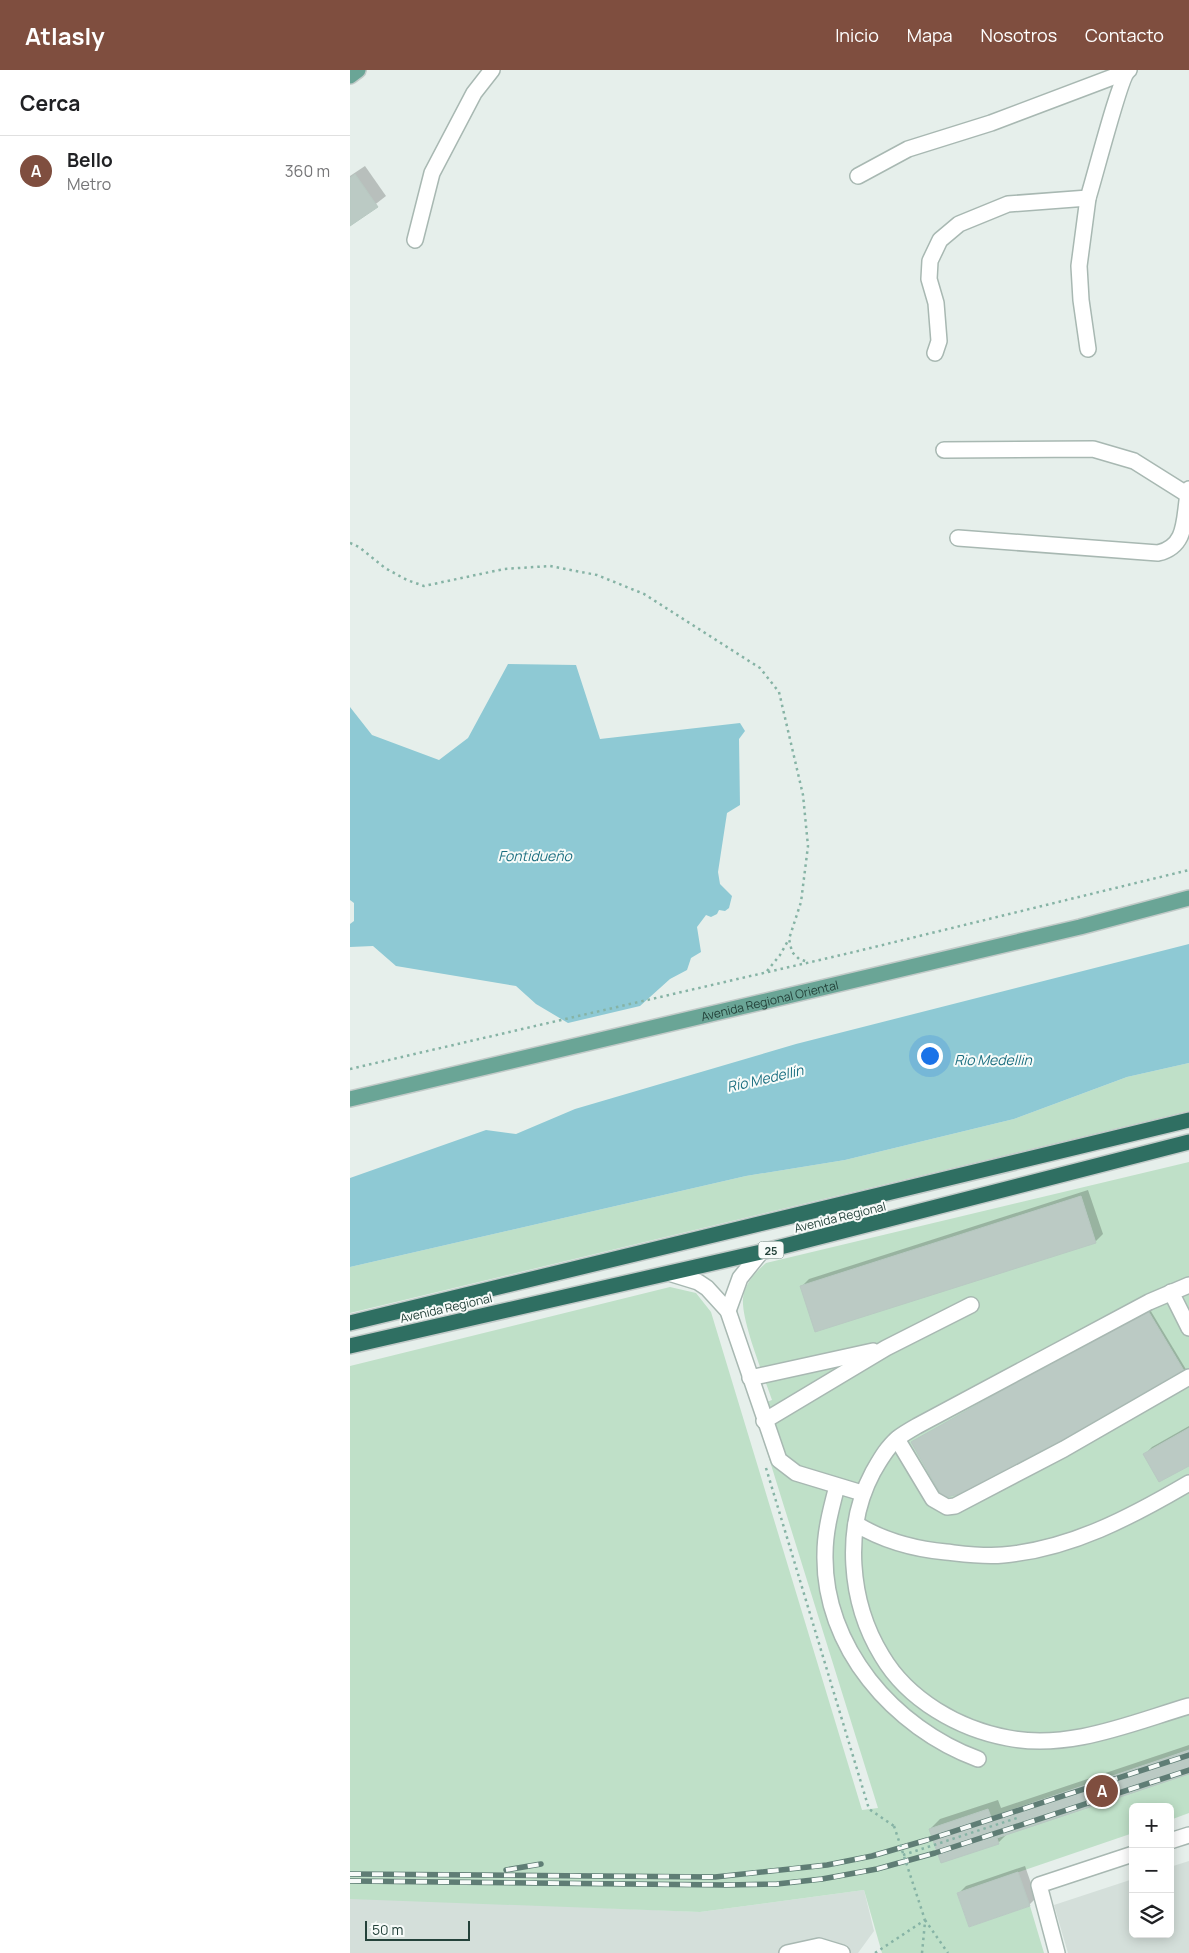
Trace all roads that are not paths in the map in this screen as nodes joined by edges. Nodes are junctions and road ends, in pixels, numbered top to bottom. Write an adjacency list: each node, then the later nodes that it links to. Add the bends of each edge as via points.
1 (358, 70): 4 (main road)
2 (492, 70): 7 (street, via 474,93 432,173)
3 (1127, 71): 5 (street, via 991,123 908,149); 6 (street)
4 (350, 76)
5 (858, 176)
6 (1088, 198): 8 (street, via 1080,266); 9 (street, via 1008,204 959,224 940,240 930,261 929,279 936,303 939,340)
7 (415, 240)
8 (1088, 349)
9 (935, 353)
10 (944, 450): 11 (street, via 1093,449 1134,461)
11 (1188, 492): 12 (street, via 1184,529 1180,542 1170,551 1158,553)
12 (958, 538)
13 (1189, 898): 14 (main road, Avenida Regional Oriental, via 1080,927)
14 (350, 1099)
15 (1189, 1120): 23 (highway, Avenida Regional / 25)
16 (1189, 1142): 17 (highway, Avenida Regional / 25)
17 (761, 1252): 18 (highway, Avenida Regional / 25); 22 (street, via 740,1278)
18 (672, 1274): 22 (street, via 698,1282); 25 (highway, Avenida Regional / 25)
19 (1189, 1285): 20 (street)
20 (1171, 1292): 24 (street); 30 (street)
21 (971, 1304): 26 (street)
22 (728, 1311): 28 (street)
23 (350, 1323)
24 (1189, 1328)
25 (350, 1346)
26 (886, 1348): 28 (street); 29 (street)
27 (1189, 1377): 30 (street, via 1064,1449 955,1506 947,1507 932,1499)
28 (750, 1378): 29 (street)
29 (764, 1421): 32 (street, via 779,1460 796,1474)
30 (897, 1439): 33 (street, via 881,1458)
31 (1189, 1483): 34 (street, via 1133,1515 1078,1539 1002,1555 905,1545)
32 (837, 1486): 33 (street); 36 (street, via 827,1526 825,1555 834,1610 848,1646 860,1669 905,1718 930,1737)
33 (862, 1493): 34 (street)
34 (856, 1524): 35 (street, via 854,1569 868,1628 882,1657 900,1680 949,1718 979,1731 1010,1738 1067,1740)
35 (1189, 1706)
36 (978, 1759)
37 (1189, 1835): 38 (street)
38 (1174, 1840)
39 (1129, 1855): 42 (street, via 1039,1885)
40 (787, 1953): 41 (street, via 820,1946)
41 (842, 1953)
42 (1057, 1953)

